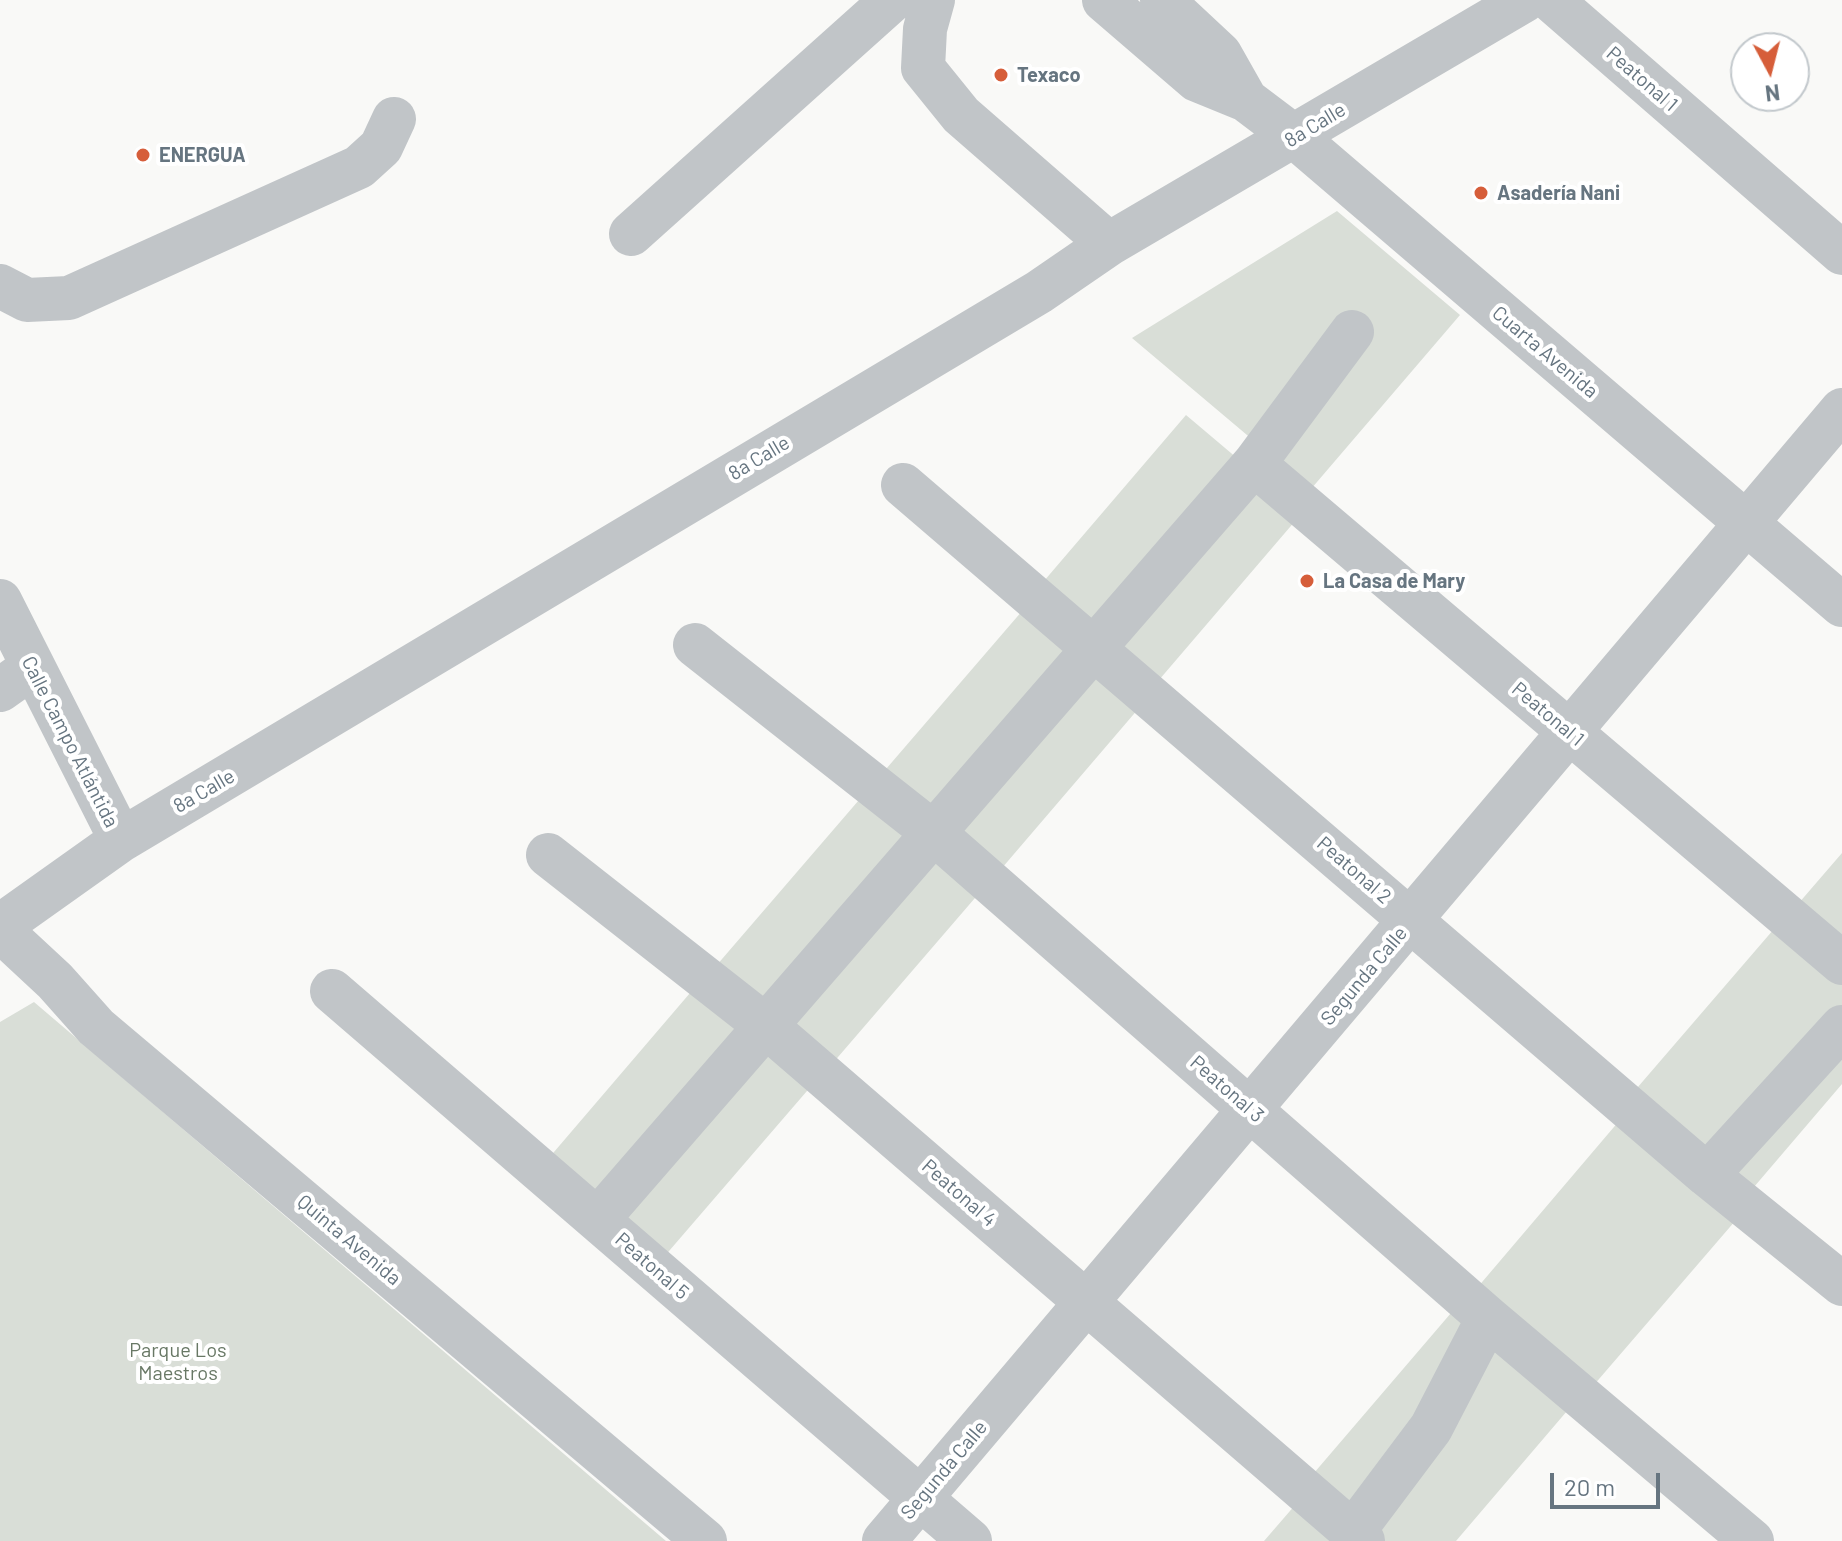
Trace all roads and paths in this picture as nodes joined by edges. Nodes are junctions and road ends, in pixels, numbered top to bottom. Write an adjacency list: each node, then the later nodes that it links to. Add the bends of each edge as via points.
1 (892, 0): 11 (street)
2 (933, 0): 12 (street, via 923,68 961,115)
3 (1104, 0): 8 (street, via 1197,80)
4 (1162, 0): 7 (street)
5 (1525, 0): 10 (street, 8a Calle)
6 (1551, 0): 13 (street, Peatonal 1)
7 (1194, 17): 8 (street)
8 (1246, 100): 10 (street, Cuarta Avenida)
9 (394, 119): 14 (street, via 381,147 359,167 69,298 27,300)
10 (1295, 137): 12 (street, 8a Calle); 19 (street, Cuarta Avenida)
11 (631, 234)
12 (1109, 244): 27 (street, 8a Calle, via 1039,292)
13 (1842, 253)
14 (0, 286)
15 (1352, 332): 17 (street)
16 (1842, 410): 19 (street, Segunda Calle)
17 (1254, 464): 23 (street); 25 (street, Peatonal 1)
18 (903, 485): 23 (street, Peatonal 2)
19 (1746, 523): 21 (street, Cuarta Avenida); 25 (street, Segunda Calle)
20 (0, 601): 24 (street, Calle Campo Atlántida)
21 (1842, 605)
22 (695, 645): 26 (street, Peatonal 3)
23 (1096, 649): 26 (street); 29 (street, Peatonal 2)
24 (16, 679): 27 (street, Calle Campo Atlántida)
25 (1569, 733): 29 (street, Segunda Calle); 31 (street, Peatonal 1)
26 (933, 833): 33 (street); 35 (street, Peatonal 3)
27 (121, 840): 30 (street, 8a Calle)
28 (548, 855): 33 (street, Peatonal 4)
29 (1411, 919): 35 (street, Segunda Calle); 36 (street, Peatonal 2)
30 (0, 928): 43 (street, Quinta Avenida, via 96,1027)
31 (1842, 963)
32 (332, 991): 37 (street, Peatonal 5)
33 (766, 1026): 37 (street); 39 (street, Peatonal 4)
34 (1842, 1027): 36 (street)
35 (1251, 1110): 39 (street, Segunda Calle); 40 (street, Peatonal 3)
36 (1707, 1175): 38 (street, Peatonal 2)
37 (598, 1219): 41 (street, Peatonal 5)
38 (1842, 1284)
39 (1087, 1303): 41 (street, Segunda Calle); 42 (street, Peatonal 4)
40 (1488, 1318): 42 (street, via 1431,1428); 46 (street, Peatonal 3)
41 (919, 1498): 44 (street, Segunda Calle); 45 (street, Peatonal 5)
42 (1358, 1536)
43 (705, 1541)
44 (884, 1541)
45 (970, 1541)
46 (1752, 1541)

